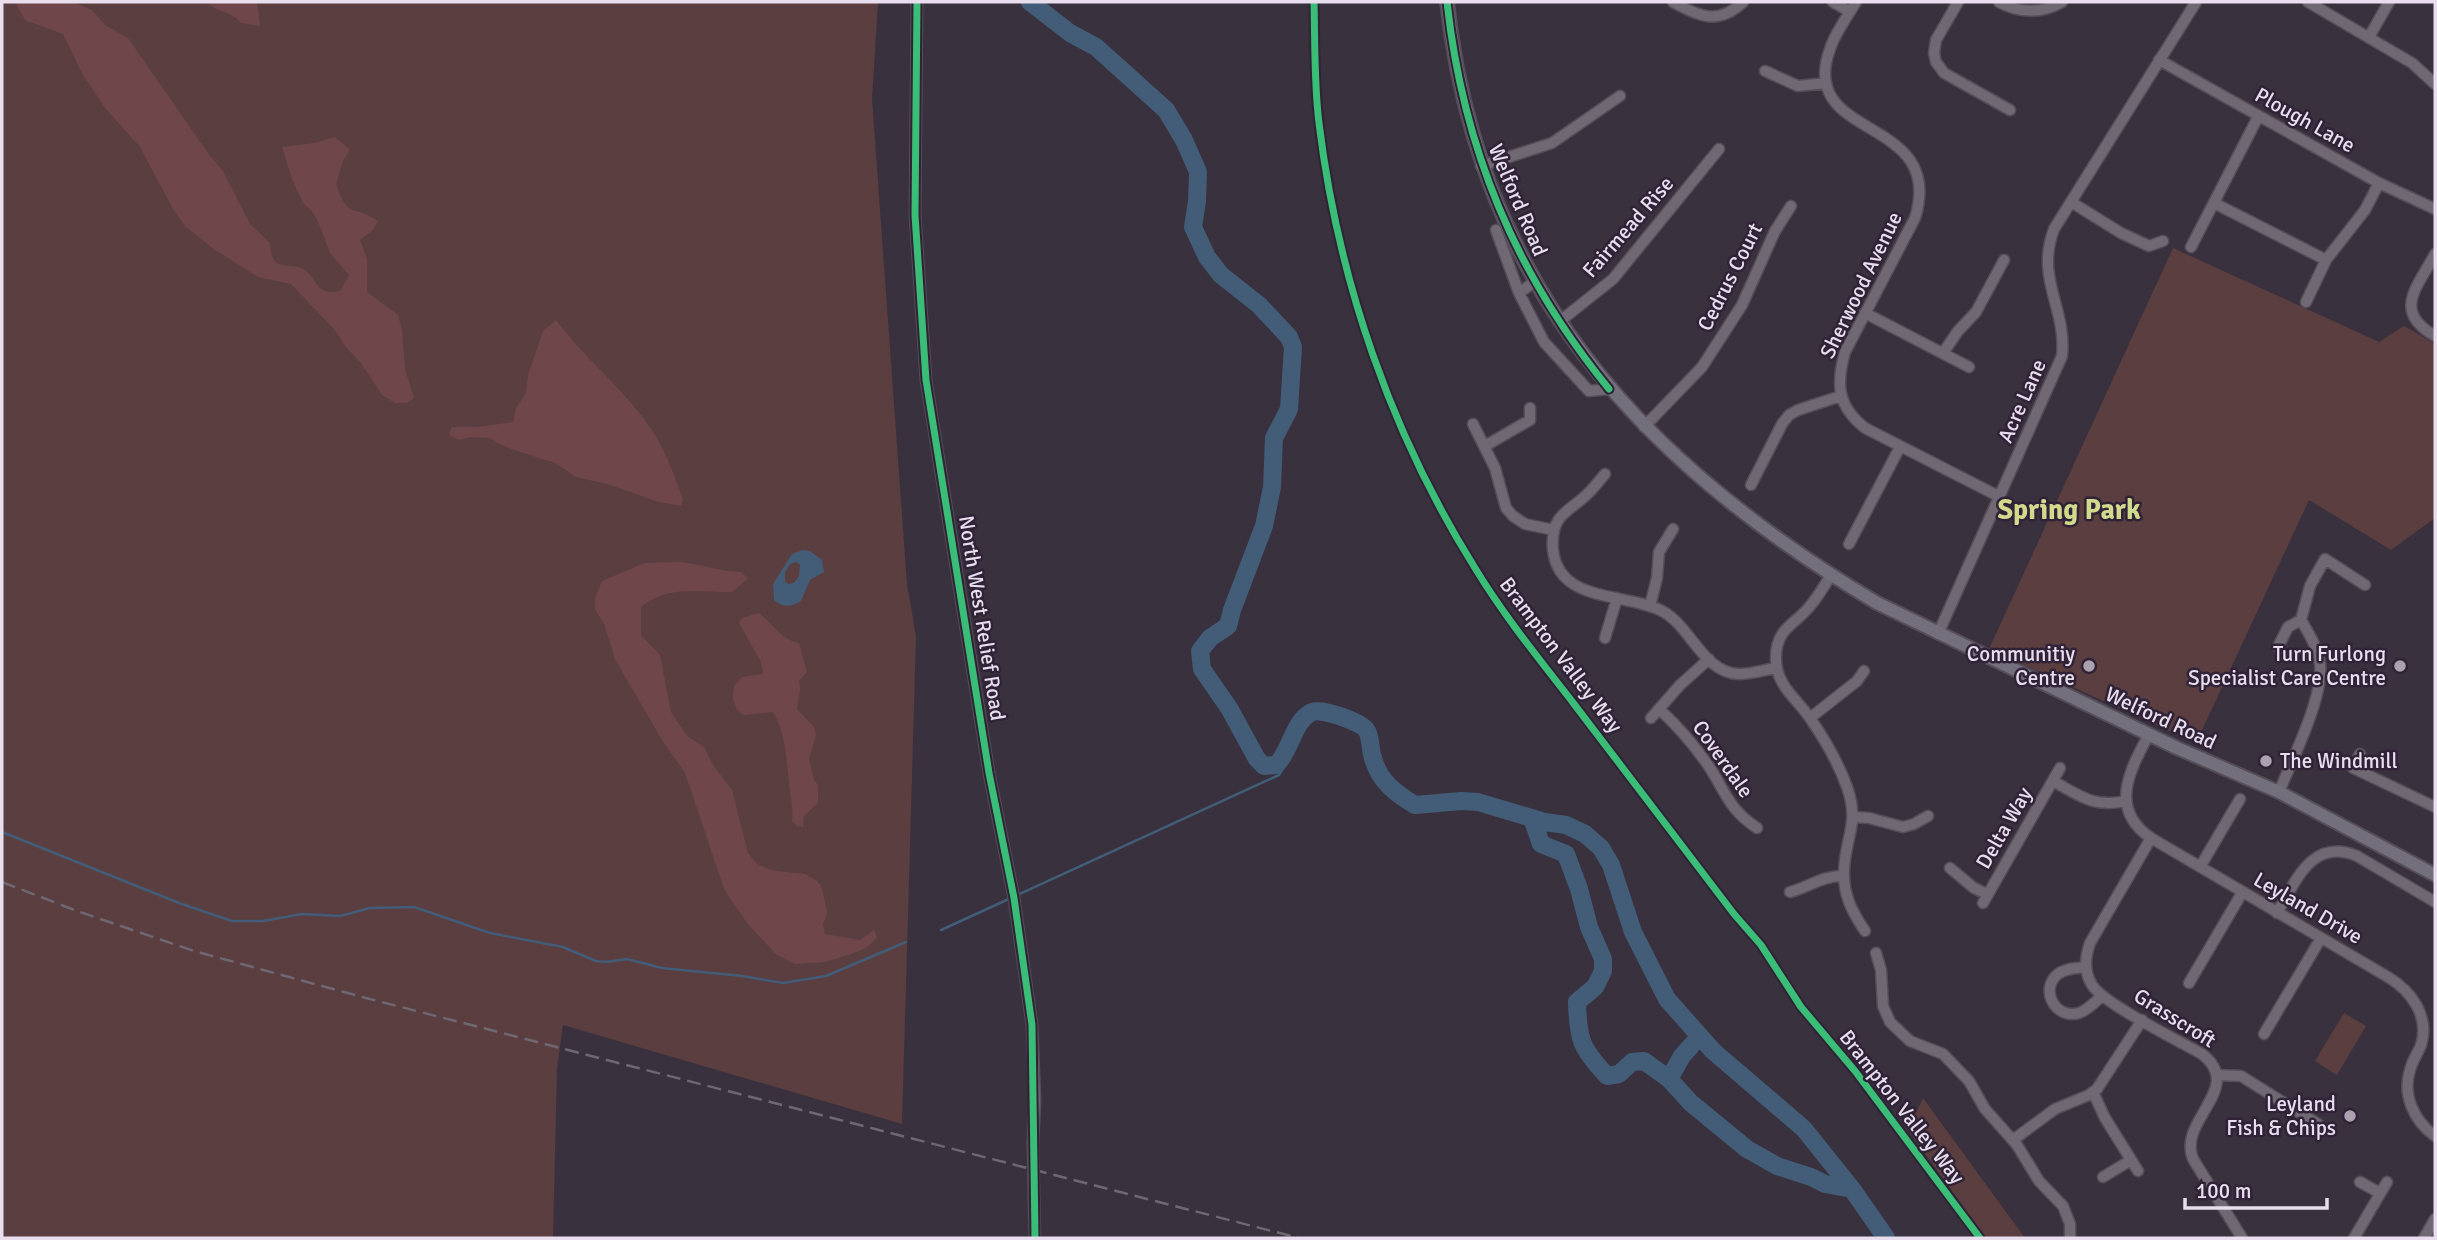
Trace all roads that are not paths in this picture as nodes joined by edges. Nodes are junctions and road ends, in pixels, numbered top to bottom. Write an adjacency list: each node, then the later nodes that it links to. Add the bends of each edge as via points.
1 (916, 2): 110 (street, North West Relief Road, bridge, via 915,215 926,380 1032,1024)
2 (1447, 2): 23 (main road, Welford Road, via 1464,107)
3 (1673, 2): 4 (street, via 1704,17 1723,15)
4 (1742, 2)
5 (1833, 2): 13 (street)
6 (1856, 2): 13 (street)
7 (1958, 2): 20 (street, via 1936,40 1936,62 1944,73)
8 (1999, 2): 9 (street, via 2031,11)
9 (2062, 2)
10 (2196, 2): 15 (street, Acre Lane)
11 (2308, 2): 14 (street)
12 (2389, 2): 14 (street)
13 (1850, 12): 17 (street, via 1829,51)
14 (2369, 37): 18 (street)
15 (2160, 60): 21 (street, Plough Lane); 25 (street, Acre Lane)
16 (1765, 71): 17 (street, via 1798,86)
17 (1826, 83): 38 (street, Sherwood Avenue, via 1846,114 1906,152 1920,183 1915,218)
18 (2435, 83)
19 (1620, 96): 23 (street, via 1552,143)
20 (2010, 110)
21 (2259, 117): 24 (street, Plough Lane); 26 (street)
22 (1719, 149): 39 (street, Fairmead Rise, via 1613,279)
23 (1482, 166): 35 (main road, Welford Road)
24 (2379, 183): 28 (street, Plough Lane); 34 (street, via 2365,210)
25 (2071, 202): 30 (street, via 2149,246); 52 (street, Acre Lane, via 2054,229 2046,258 2063,333 2062,356)
26 (2214, 203): 31 (street); 34 (street)
27 (1791, 206): 47 (street, Cedrus Court, via 1742,305 1702,367)
28 (2435, 209)
29 (1496, 230): 36 (street, Welford Road)
30 (2163, 241)
31 (2190, 247)
32 (2435, 254): 40 (street, via 2410,307 2419,327)
33 (2004, 260): 41 (street, via 1976,312)
34 (2326, 260): 37 (street)
35 (1534, 282): 36 (street); 39 (main road, Welford Road)
36 (1519, 293): 43 (street, Welford Road, via 1544,342 1570,372 1589,391)
37 (2306, 302)
38 (1865, 313): 41 (street); 44 (street, Sherwood Avenue, via 1845,352 1839,374)
39 (1559, 322): 43 (main road, Welford Road)
40 (2435, 336)
41 (1943, 353): 42 (street)
42 (1969, 367)
43 (1609, 389): 47 (main road, Welford Road)
44 (1841, 396): 49 (street, via 1858,422); 51 (street, via 1789,415)
45 (1530, 408): 48 (street, via 1530,421)
46 (1474, 424): 48 (street)
47 (1644, 427): 56 (main road, Welford Road, via 1740,511)
48 (1485, 446): 54 (street, via 1506,508 1525,524)
49 (1900, 447): 52 (street); 55 (street)
50 (1605, 474): 54 (street, via 1566,511)
51 (1751, 485)
52 (2000, 497): 61 (street, Acre Lane)
53 (1673, 529): 59 (street, via 1659,552)
54 (1554, 530): 58 (street, via 1554,557 1568,580 1582,590)
55 (1849, 544)
56 (1831, 575): 61 (main road, Welford Road); 65 (street, via 1811,606 1783,632)
57 (2365, 585): 60 (street, via 2325,559 2310,586)
58 (1617, 598): 59 (street); 62 (street)
59 (1650, 606): 64 (street, via 1677,622)
60 (2301, 620): 63 (street, via 2288,627); 74 (street, via 2316,648 2321,677)
61 (1938, 634): 70 (main road, Welford Road)
62 (1605, 638)
63 (2278, 647)
64 (1709, 659): 65 (street, via 1737,674); 67 (street)
65 (1776, 668): 69 (street, via 1783,686)
66 (1864, 671): 69 (street)
67 (1659, 709): 68 (street); 80 (street, Coverdale, via 1699,753 1735,811)
68 (1651, 718)
69 (1810, 718): 79 (street, via 1844,778)
70 (2149, 734): 74 (main road, Welford Road); 76 (street, via 2128,776)
71 (2360, 754): 77 (street, via 2353,768)
72 (2060, 768): 73 (street, Delta Way)
73 (2053, 781): 76 (street, Delta Way, via 2092,802); 83 (street, Delta Way, via 1985,899)
74 (2279, 792): 84 (main road, Welford Road)
75 (2240, 799): 82 (street)
76 (2126, 801): 81 (street, Leyland Drive, via 2136,824)
77 (2435, 807)
78 (1928, 816): 79 (street, via 1903,827)
79 (1854, 817): 85 (street)
80 (1757, 828)
81 (2151, 838): 82 (street, Leyland Drive); 93 (street, via 2090,943)
82 (2200, 867): 87 (street, Leyland Drive)
83 (1950, 868)
84 (2435, 875)
85 (1844, 876): 86 (street, via 1826,877); 90 (street, via 1850,905)
86 (1790, 892)
87 (2242, 892): 89 (street, Leyland Drive); 94 (street)
88 (2435, 902): 89 (street, via 2357,856 2332,852 2307,864)
89 (2277, 913): 91 (street, Leyland Drive)
90 (1864, 931)
91 (2321, 938): 97 (street); 101 (street, Leyland Drive, via 2399,984 2413,998 2423,1030 2407,1091 2419,1121)
92 (1876, 953): 102 (street, via 1883,1006 1890,1022 1910,1041 1937,1051 1953,1064)
93 (2086, 967): 95 (street, Grasscroft, via 2091,984); 95 (street, via 2056,976 2049,990 2051,1001 2063,1012 2076,1014)
94 (2189, 983)
95 (2102, 996): 96 (street, Grasscroft)
96 (2142, 1020): 98 (street, Grasscroft, via 2202,1054); 99 (street)
97 (2264, 1034)
98 (2217, 1075): 100 (street, via 2241,1076); 112 (street, Grasscroft, via 2216,1089 2192,1133 2190,1149)
99 (2093, 1092): 102 (street, via 2055,1109); 103 (street)
100 (2318, 1124)
101 (2435, 1136)
102 (2013, 1140): 111 (street, via 2039,1181 2066,1211)
103 (2131, 1160): 104 (street); 105 (street)
104 (2138, 1171)
105 (2103, 1177)
106 (2360, 1182): 108 (street)
107 (2387, 1182): 108 (street)
108 (2380, 1193): 113 (street)
109 (2435, 1219): 114 (street)
110 (1035, 1238)
111 (2070, 1238)
112 (2242, 1238)
113 (2354, 1238)
114 (2424, 1238)

